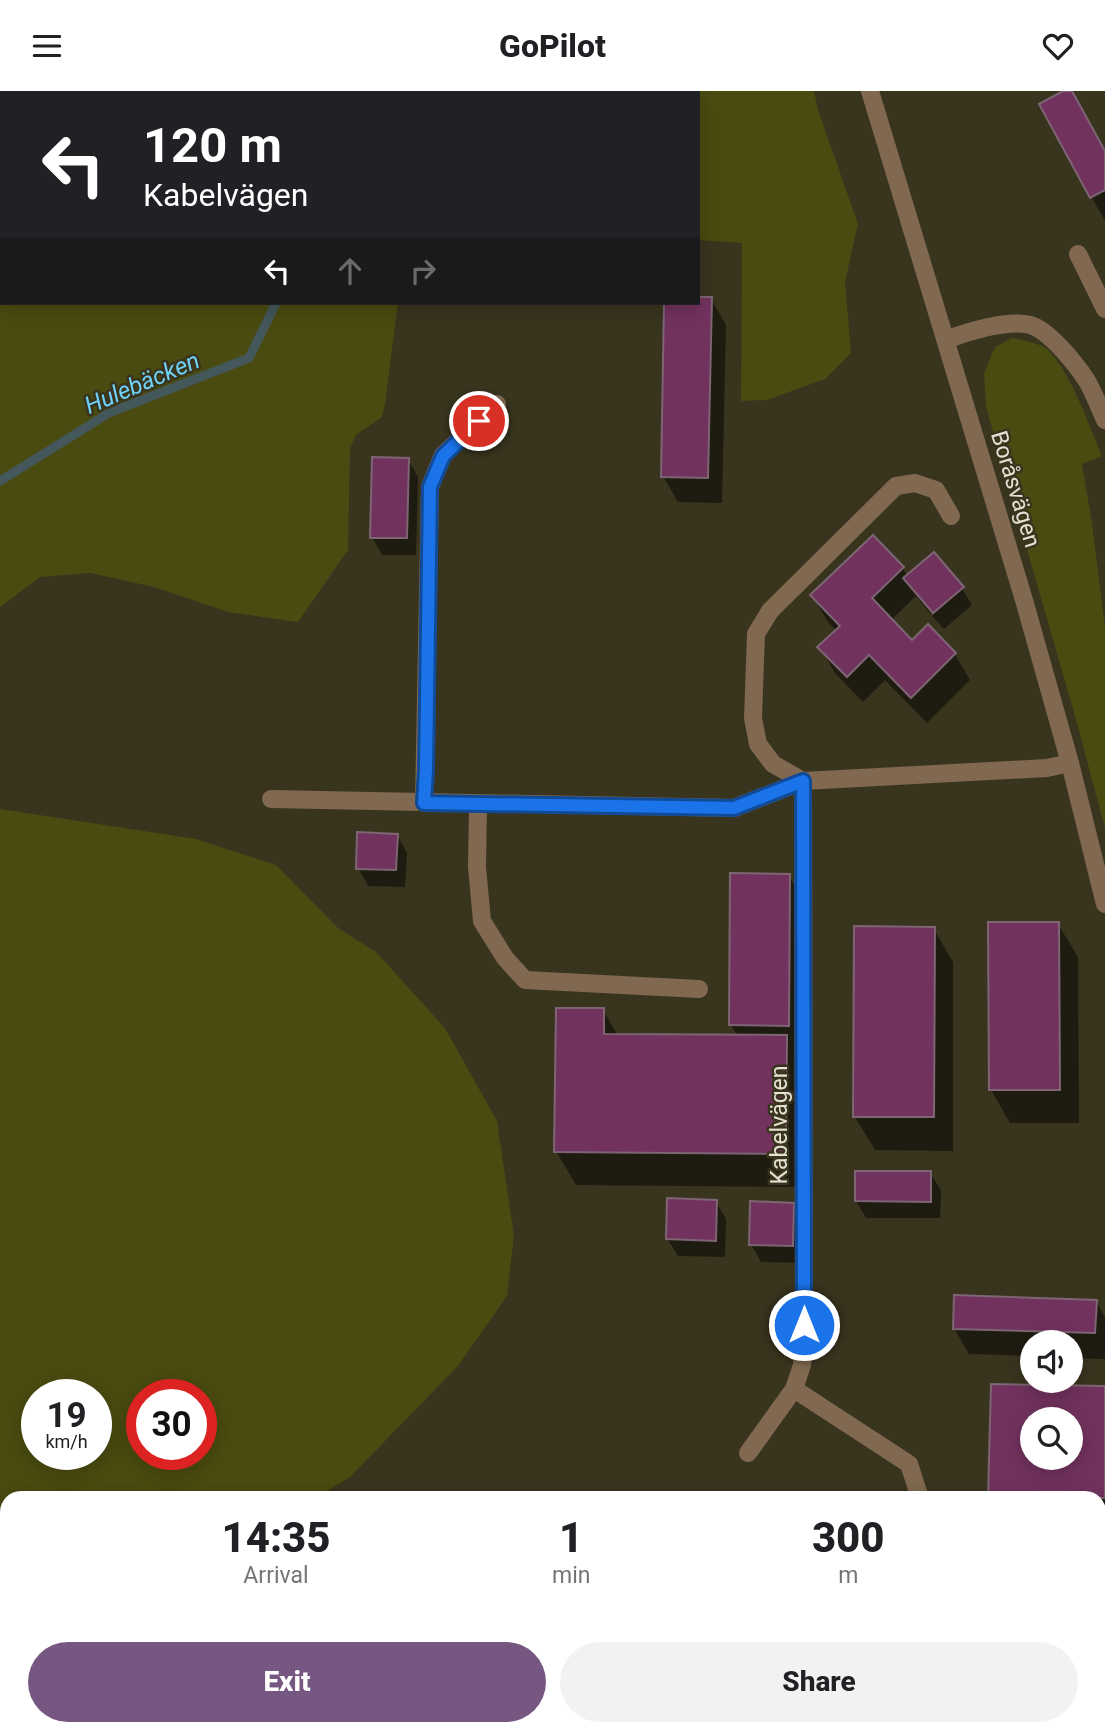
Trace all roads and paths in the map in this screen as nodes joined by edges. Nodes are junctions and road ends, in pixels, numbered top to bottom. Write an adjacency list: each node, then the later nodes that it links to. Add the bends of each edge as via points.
1 (870, 91): 4 (street, Boråsvägen)
2 (1078, 254): 3 (street)
3 (1105, 309)
4 (946, 340): 6 (street, via 1001,325 1028,324 1043,330 1087,381); 8 (street, Boråsvägen)
5 (497, 404): 11 (street, via 443,456 430,487)
6 (1105, 420)
7 (951, 516): 9 (street, via 936,489 915,483 896,486 770,611 756,635 753,718 758,744 773,764)
8 (1070, 764): 9 (street); 13 (street, Boråsvägen)
9 (803, 781): 12 (street, via 734,808); 15 (street, Kabelvägen, via 804,1325 802,1365)
10 (271, 799): 11 (street)
11 (424, 803): 12 (street)
12 (478, 804): 14 (street, via 482,921 525,980)
13 (1105, 904)
14 (699, 989)
15 (794, 1389): 16 (street, Kabelvägen); 17 (street, via 909,1464)
16 (748, 1453)
17 (918, 1491)

